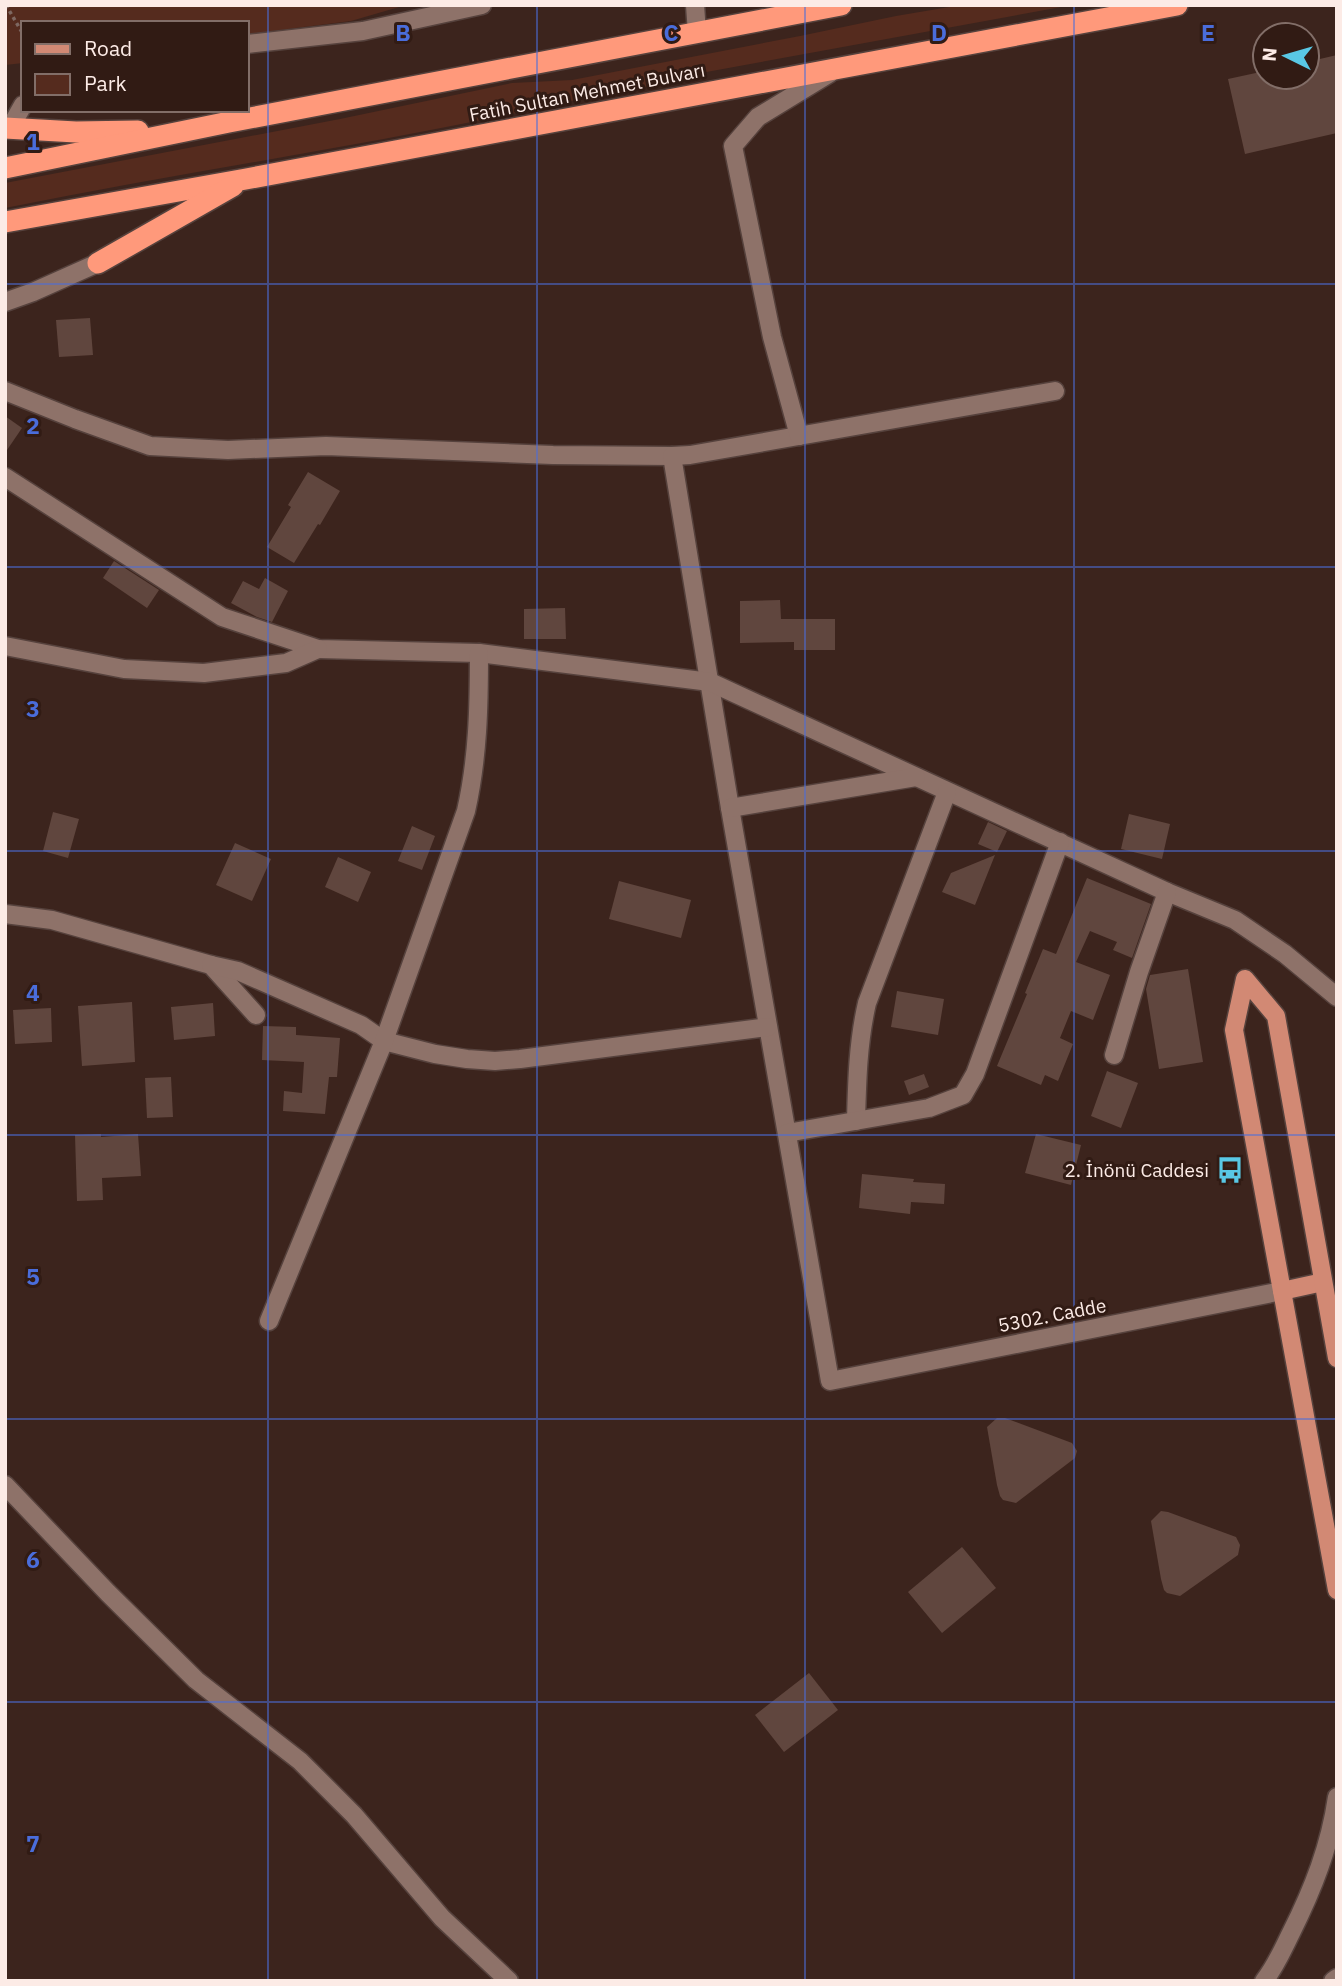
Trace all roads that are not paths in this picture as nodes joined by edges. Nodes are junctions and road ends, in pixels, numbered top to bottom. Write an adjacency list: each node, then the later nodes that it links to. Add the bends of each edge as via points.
1 (482, 5): 6 (street, via 363,32)
2 (695, 5): 5 (street)
3 (841, 5): 5 (highway, Fatih Sultan Mehmet Bulvarı)
4 (1177, 5): 7 (highway, Fatih Sultan Mehmet Bulvarı)
5 (697, 33): 10 (highway, Fatih Sultan Mehmet Bulvarı)
6 (248, 44)
7 (836, 69): 12 (highway, Fatih Sultan Mehmet Bulvarı); 18 (street, via 758,117 733,146 772,337)
8 (21, 108): 9 (street)
9 (7, 128): 10 (highway)
10 (190, 130): 11 (highway, Fatih Sultan Mehmet Bulvarı)
11 (5, 168)
12 (246, 179): 13 (highway, Fatih Sultan Mehmet Bulvarı); 14 (highway)
13 (5, 222)
14 (98, 263): 15 (street)
15 (5, 302)
16 (5, 391): 19 (street, via 150,446)
17 (1055, 391): 18 (street)
18 (799, 436): 19 (street)
19 (672, 456): 24 (street)
20 (5, 477): 22 (street, via 222,617)
21 (5, 646): 22 (street, via 124,669 204,673 286,663)
22 (318, 649): 23 (street)
23 (479, 653): 24 (street); 35 (street, via 479,721 466,811)
24 (710, 682): 25 (street); 27 (street)
25 (916, 777): 26 (street); 27 (street)
26 (947, 792): 28 (street); 37 (street, via 867,1003 858,1060)
27 (730, 808): 34 (street)
28 (1060, 842): 29 (street); 37 (street, via 970,1085 962,1095 929,1108)
29 (1167, 892): 32 (street, via 1236,920); 36 (street)
30 (5, 914): 31 (street, via 52,920)
31 (211, 965): 33 (street); 35 (street, via 238,971 361,1025)
32 (1337, 997)
33 (256, 1015)
34 (768, 1027): 35 (street, via 495,1061 435,1054); 38 (street)
35 (384, 1041): 41 (street)
36 (1114, 1055)
37 (856, 1121): 38 (street)
38 (787, 1133): 40 (street, 5302. Cadde, via 831,1381)
39 (1323, 1282): 40 (main road); 40 (main road, via 1276,1016 1245,979 1234,1030); 42 (main road)
40 (1282, 1291): 44 (main road)
41 (269, 1321)
42 (1337, 1358)
43 (5, 1485): 46 (street, via 197,1680 300,1761 354,1815 442,1918)
44 (1337, 1590)
45 (1337, 1797): 47 (street, via 1311,1893)
46 (509, 1981)
47 (1264, 1981)

